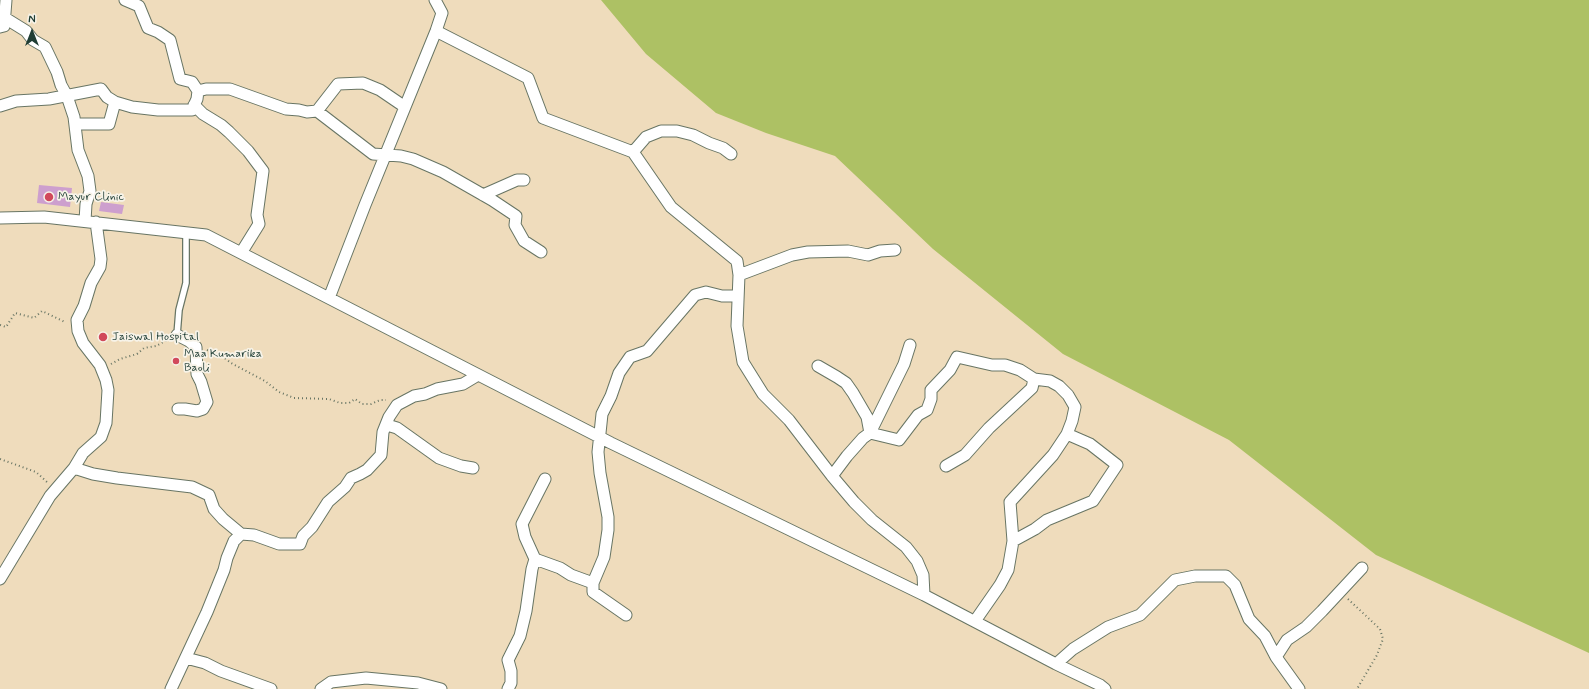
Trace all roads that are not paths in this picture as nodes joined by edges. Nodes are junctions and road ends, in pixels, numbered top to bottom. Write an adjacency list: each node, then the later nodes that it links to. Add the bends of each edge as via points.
1 (6, 0): 4 (street)
2 (125, 0): 6 (street, via 139,6 148,28 170,40 180,79 192,82)
3 (435, 0): 5 (street, via 442,13)
4 (2, 22): 7 (street, via 26,31 45,47)
5 (436, 31): 11 (street); 14 (street, via 528,78 543,118)
6 (198, 91): 9 (street); 12 (street, via 230,89 286,108)
7 (67, 96): 8 (street, via 101,89); 10 (street, via 16,101); 13 (street)
8 (115, 102): 9 (street, via 158,110 192,110); 13 (street, via 109,124)
9 (194, 105): 24 (street, via 248,150 263,171 257,215 259,224)
10 (0, 106)
11 (405, 107): 12 (street, via 380,90 363,83 338,84); 15 (street)
12 (318, 111): 15 (street, via 373,154)
13 (75, 124): 20 (street, via 78,150 88,176 90,191 86,204)
14 (633, 152): 16 (street, via 646,137 661,131 677,131 693,135); 25 (street, via 671,207 737,261)
15 (386, 154): 18 (street, via 425,163); 27 (street, via 364,205)
16 (731, 154)
17 (524, 180): 18 (street, via 517,180)
18 (483, 195): 23 (street, via 516,216 515,225 524,241)
19 (0, 218): 20 (street, via 44,217)
20 (90, 222): 21 (street); 39 (street, via 101,259 100,267 77,320 83,343 100,365 108,390 106,423 101,437 83,453)
21 (186, 232): 24 (street, via 206,235); 28 (lane, via 186,283 179,310)
22 (895, 250): 25 (street, via 868,255 848,251 808,252 792,255)
23 (540, 252)
24 (241, 253): 27 (street)
25 (739, 274): 26 (street)
26 (737, 296): 37 (street, via 706,292 695,295 646,351 630,357 619,373 602,414); 41 (street, via 737,326 743,362 763,394 789,420)
27 (330, 298): 31 (street)
28 (177, 336): 33 (street, via 196,347 197,374 207,402 203,409 197,411)
29 (910, 345): 35 (street, via 904,364)
30 (818, 366): 35 (street, via 846,383 867,417)
31 (478, 375): 34 (street, via 463,384 437,388 397,405 388,417); 37 (street)
32 (1034, 379): 35 (street, via 1020,370 1005,365 992,365 957,357 950,370 931,390 927,410 918,415 899,440); 36 (street, via 1050,381 1068,395 1074,407); 38 (street, via 1032,388 989,428 965,455)
33 (178, 409)
34 (387, 425): 40 (street, via 397,428 439,458); 43 (street, via 383,432 381,455 368,470 351,478 328,502 300,544 279,544 254,535)
35 (870, 433): 41 (street, via 847,456)
36 (1067, 434): 44 (street, via 1053,455 1010,502); 44 (street, via 1090,444 1117,465 1093,501 1047,520)
37 (599, 437): 48 (street, via 600,473 608,530 604,557); 49 (street)
38 (946, 466)
39 (74, 468): 43 (street, via 118,478 192,487 209,495 214,509 222,519); 47 (street, via 50,496)
40 (474, 468)
41 (832, 476): 49 (street, via 872,520 906,547 917,561 923,575)
42 (545, 479): 45 (street, via 522,524)
43 (241, 534): 53 (street, via 234,541)
44 (1013, 540): 51 (street, via 1008,570)
45 (535, 559): 48 (street); 59 (street, via 520,636 508,660 511,671 511,684)
46 (1362, 568): 52 (street, via 1306,627 1287,640)
47 (0, 579)
48 (593, 582): 50 (street, via 593,592)
49 (924, 594): 51 (street)
50 (626, 615)
51 (975, 621): 54 (street)
52 (1276, 657): 54 (street, via 1265,636 1249,619 1235,586 1226,576 1195,576 1175,580 1140,615 1108,627 1073,649); 61 (street)
53 (186, 658): 55 (street); 56 (street)
54 (1056, 664): 60 (street)
55 (171, 689)
56 (271, 689)
57 (321, 689): 58 (street, via 331,682 366,678 418,683)
58 (441, 689)
59 (508, 689)
60 (1105, 689)
61 (1299, 689)

